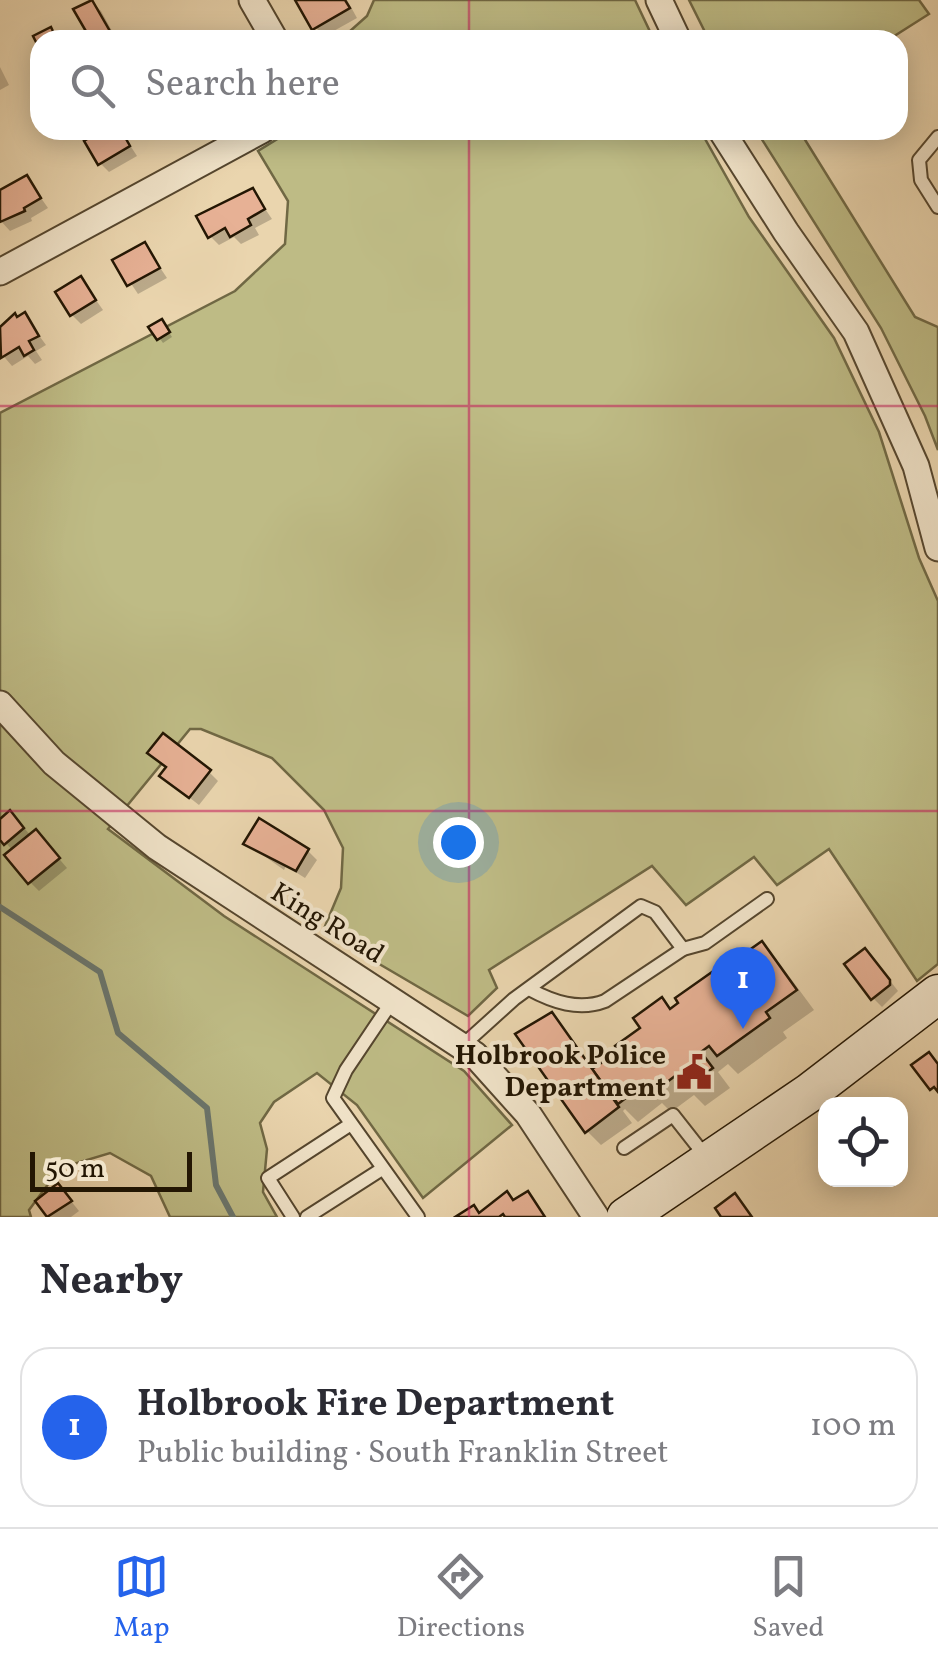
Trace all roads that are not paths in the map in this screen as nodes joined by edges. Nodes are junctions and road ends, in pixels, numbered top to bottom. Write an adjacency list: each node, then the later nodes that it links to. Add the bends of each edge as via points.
1 (252, 0): 3 (street)
2 (659, 0): 4 (street)
3 (268, 30)
4 (673, 30)
5 (938, 137): 8 (lane, via 919,160 921,180)
6 (244, 140): 9 (street)
7 (727, 140): 10 (street, via 856,332 916,466)
8 (938, 207)
9 (0, 272)
10 (938, 548)
11 (0, 704): 16 (street, King Road, via 54,764 157,847)
12 (767, 899): 13 (lane, via 705,943)
13 (683, 949): 14 (lane, via 594,1006 555,1001); 14 (lane, via 655,912 641,906)
14 (529, 989): 17 (lane)
15 (938, 994): 20 (main road)
16 (392, 1000): 17 (street, King Road); 18 (lane, via 332,1098)
17 (462, 1046): 25 (street, King Road, via 517,1100)
18 (351, 1124): 21 (lane); 22 (lane, via 268,1178)
19 (624, 1148): 20 (lane, via 673,1115)
20 (710, 1162): 26 (main road)
21 (382, 1169): 23 (lane); 24 (lane)
22 (293, 1217)
23 (307, 1217)
24 (418, 1217)
25 (596, 1217)
26 (626, 1217)

